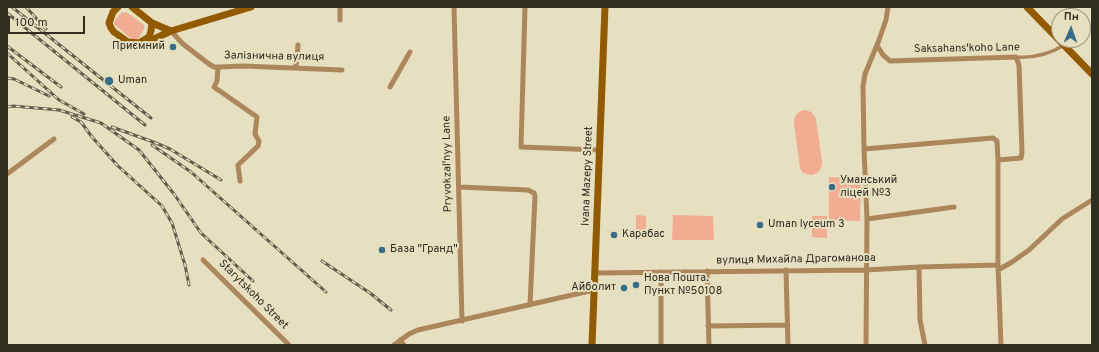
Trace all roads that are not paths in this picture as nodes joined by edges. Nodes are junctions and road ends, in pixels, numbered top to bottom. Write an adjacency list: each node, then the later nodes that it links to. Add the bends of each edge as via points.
1 (110, 7): 12 (main road)
2 (118, 7): 12 (main road)
3 (132, 7): 13 (main road, Залізнична вулиця)
4 (251, 7): 14 (main road)
5 (340, 7): 11 (street)
6 (454, 7): 34 (street, Pryvokzalʹnyy Lane)
7 (525, 7): 30 (street, via 521,147)
8 (605, 7): 30 (main road, Ivana Mazepy Street)
9 (888, 7): 18 (street)
10 (1027, 7): 15 (main road)
11 (340, 20)
12 (109, 23): 16 (main road, via 114,32 128,42)
13 (152, 23): 14 (main road, Залізнична вулиця); 16 (main road, via 149,37)
14 (171, 31): 16 (main road); 23 (street, Залізнична вулиця, via 209,64)
15 (1051, 32)
16 (139, 42)
17 (298, 45): 24 (street)
18 (877, 45): 22 (street, Saksahansʹkoho Lane, via 890,61); 29 (street, via 863,86)
19 (1059, 48): 22 (street, Saksahansʹkoho Lane, via 1026,58)
20 (1067, 48): 26 (main road)
21 (410, 52): 27 (street)
22 (1016, 57): 31 (street, via 1019,65 1021,158)
23 (218, 67): 24 (street, Залізнична вулиця); 33 (street, via 214,87 257,118 255,134 259,141 258,146 238,165)
24 (296, 67): 25 (street, Залізнична вулиця)
25 (342, 70)
26 (1092, 74)
27 (390, 87)
28 (54, 139): 32 (street)
29 (864, 149): 31 (street, via 993,138 997,141); 37 (street)
30 (599, 150): 45 (main road, Ivana Mazepy Street)
31 (998, 160): 40 (street)
32 (7, 174)
33 (240, 181)
34 (459, 187): 47 (street, via 528,190 534,193); 48 (street, Pryvokzalʹnyy Lane)
35 (1092, 200): 40 (street, via 1062,219 1029,250 1012,262)
36 (954, 207): 37 (street)
37 (867, 219): 42 (street)
38 (203, 260): 52 (street, Starytskoho Street)
39 (919, 267): 40 (street, вулиця Михайла Драгоманова); 42 (street, вулиця Михайла Драгоманова); 60 (street, via 920,320)
40 (998, 267): 61 (street)
41 (786, 270): 42 (street, вулиця Михайла Драгоманова); 43 (street, вулиця Михайла Драгоманова); 49 (street)
42 (866, 270): 59 (street)
43 (707, 271): 44 (street, вулиця Михайла Драгоманова); 50 (street)
44 (662, 272): 45 (street, вулиця Михайла Драгоманова); 56 (street)
45 (595, 273): 46 (main road, Ivana Mazepy Street)
46 (594, 290): 47 (street); 55 (main road, Ivana Mazepy Street)
47 (530, 305): 48 (street)
48 (462, 321): 51 (street, via 418,330)
49 (788, 325): 50 (street); 58 (street)
50 (708, 326): 57 (street)
51 (400, 340): 53 (street); 54 (street)
52 (289, 345)
53 (394, 345)
54 (404, 345)
55 (592, 345)
56 (661, 345)
57 (709, 345)
58 (788, 345)
59 (866, 345)
60 (925, 345)
61 (1001, 345)

